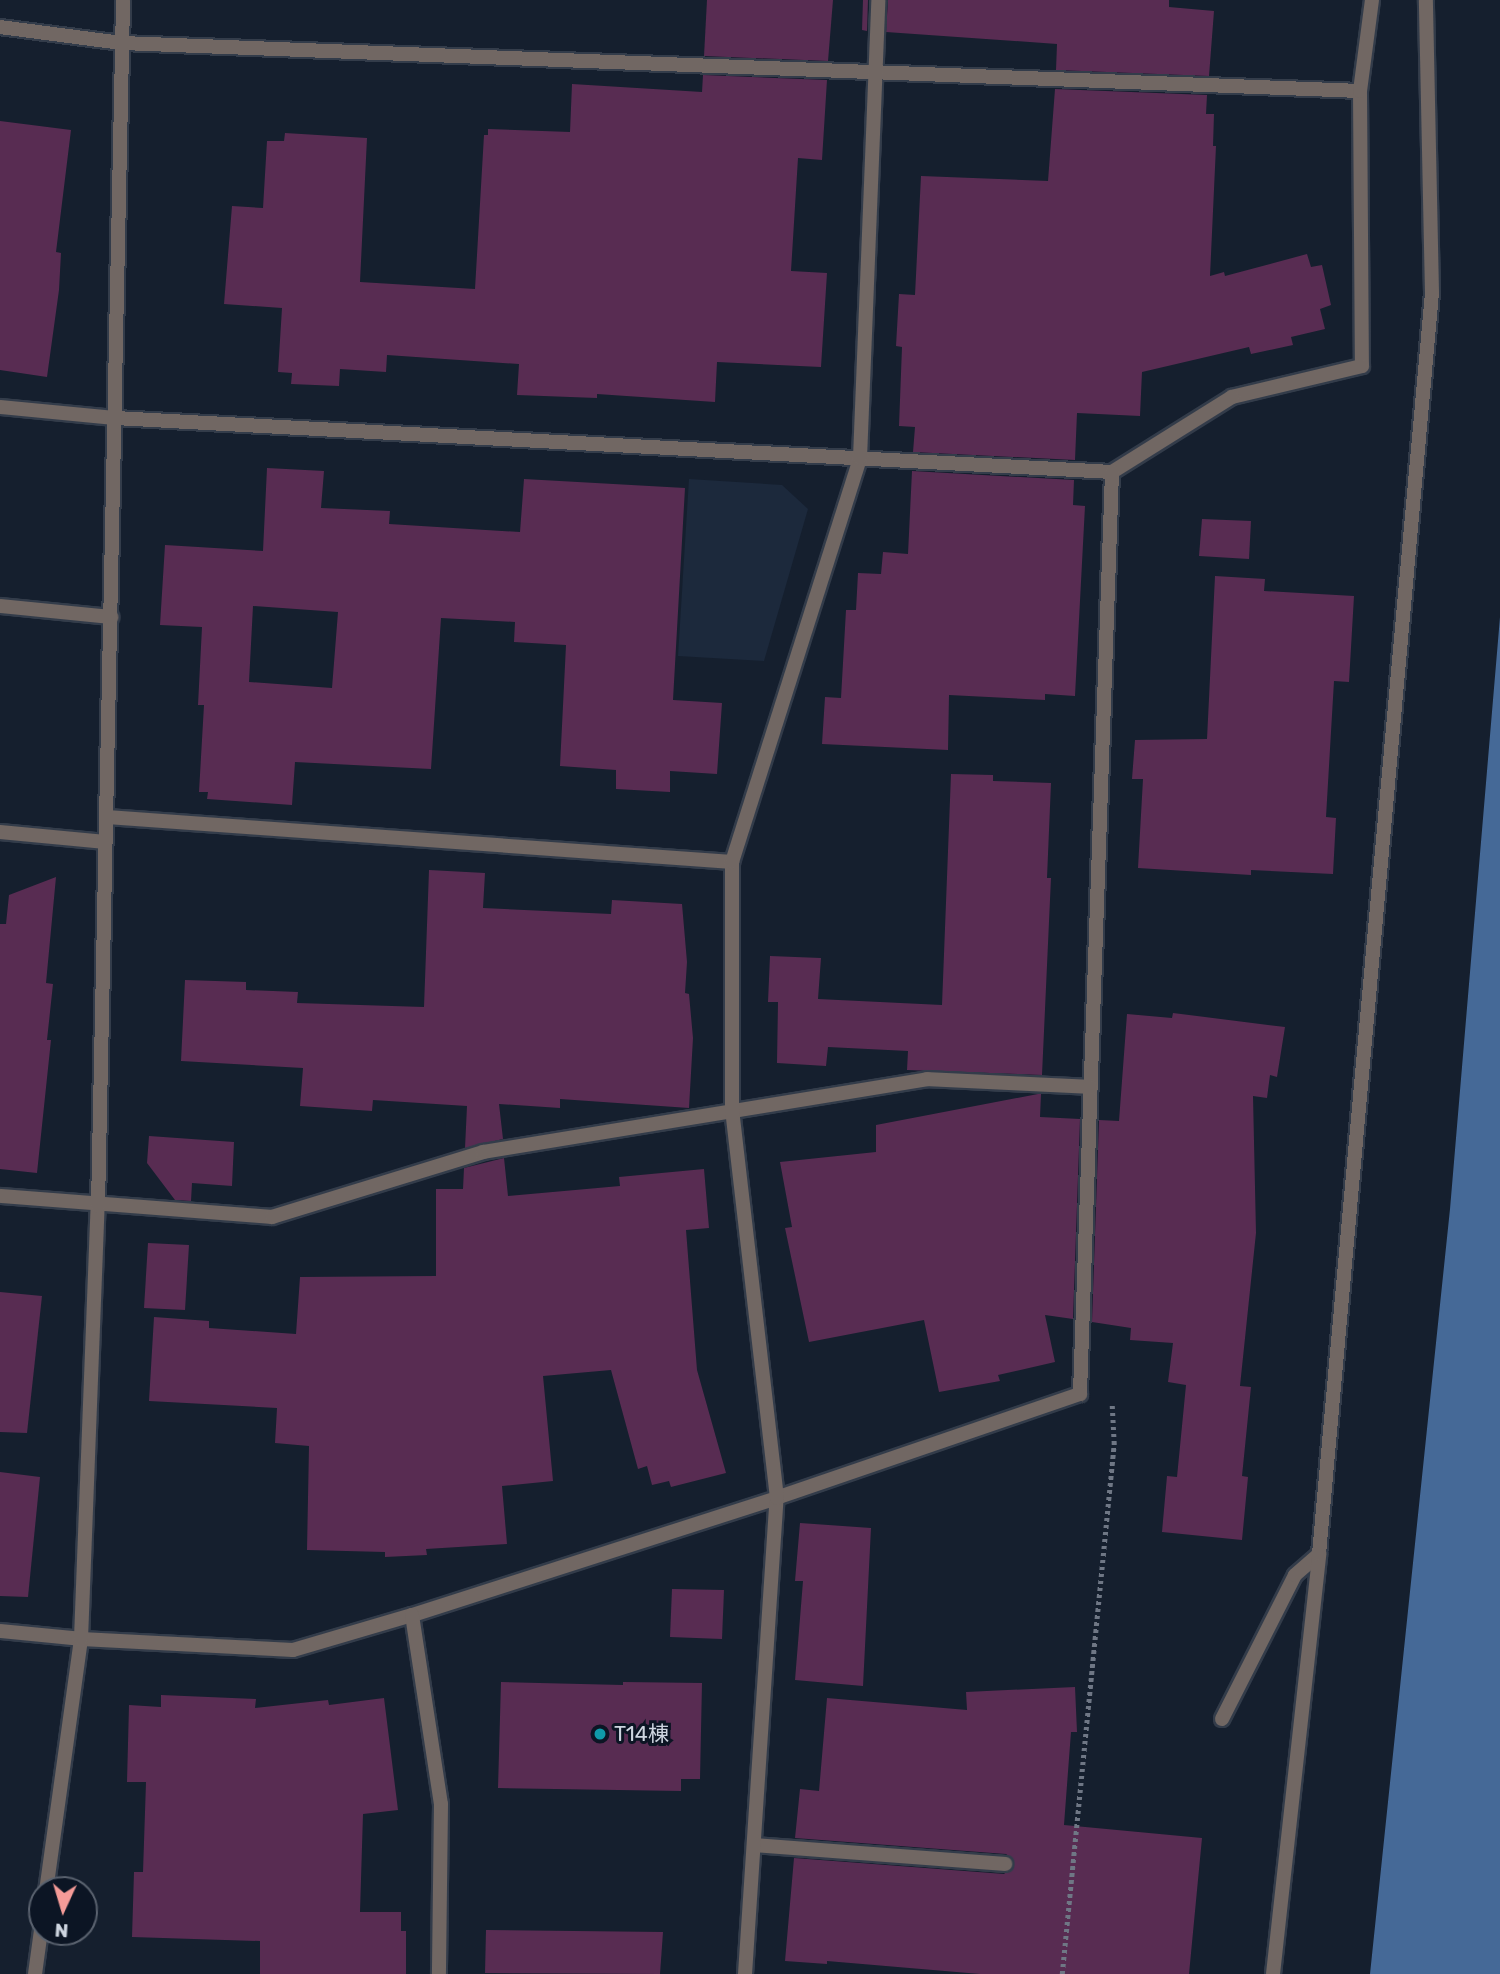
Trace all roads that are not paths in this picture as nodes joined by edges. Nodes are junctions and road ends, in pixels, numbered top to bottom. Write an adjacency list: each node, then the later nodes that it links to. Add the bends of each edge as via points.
1 (123, 0): 6 (street)
2 (878, 0): 7 (street)
3 (1372, 0): 8 (street)
4 (1426, 0): 24 (street, via 1432,293)
5 (0, 27): 6 (street)
6 (122, 43): 7 (street); 10 (street)
7 (875, 72): 8 (street); 11 (street)
8 (1360, 91): 12 (street, via 1362,366 1232,397)
9 (0, 407): 10 (street)
10 (115, 418): 11 (street); 14 (street)
11 (860, 458): 12 (street); 18 (street)
12 (1112, 471): 19 (street)
13 (0, 606): 14 (street)
14 (111, 617): 15 (street)
15 (107, 817): 17 (street); 18 (street)
16 (0, 832): 17 (street)
17 (106, 842): 22 (street)
18 (732, 862): 20 (street)
19 (1091, 1087): 20 (street, via 927,1079); 23 (street, via 1080,1394)
20 (732, 1111): 22 (street, via 483,1152 272,1217); 23 (street)
21 (0, 1196): 22 (street)
22 (99, 1206): 27 (street)
23 (777, 1498): 25 (street); 29 (street)
24 (1319, 1554): 28 (street, via 1295,1575); 36 (street)
25 (412, 1615): 27 (street, via 293,1650); 34 (street, via 441,1804)
26 (0, 1630): 27 (street)
27 (81, 1639): 31 (street)
28 (1222, 1719)
29 (754, 1845): 30 (street); 35 (street)
30 (1005, 1864)
31 (49, 1876)
32 (39, 1946): 33 (street)
33 (35, 1974)
34 (439, 1974)
35 (745, 1974)
36 (1273, 1974)

